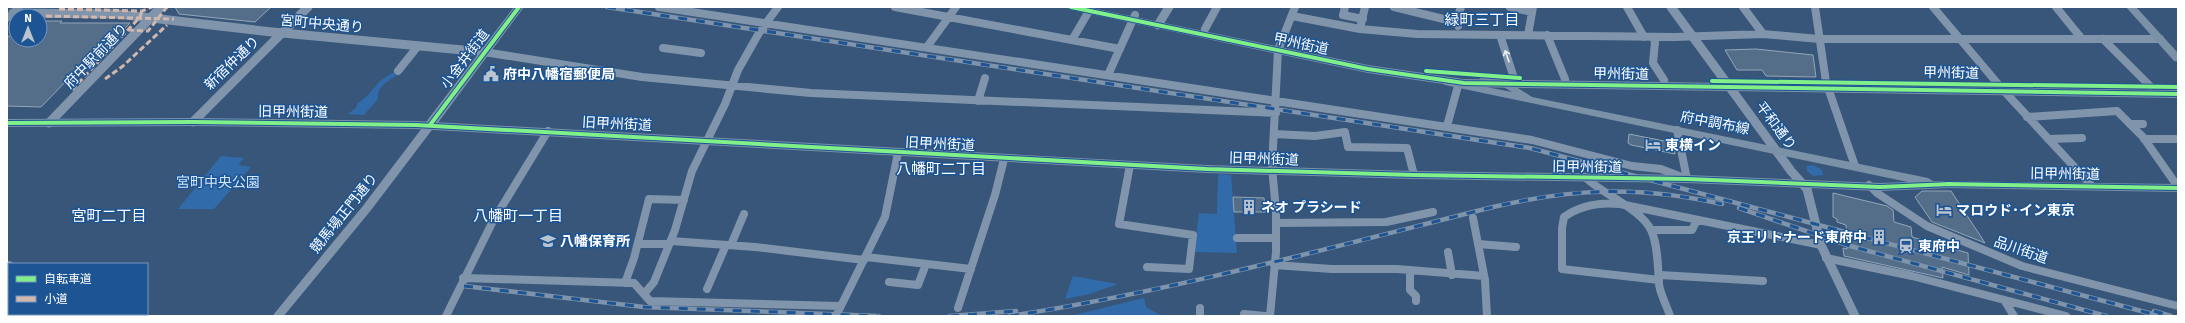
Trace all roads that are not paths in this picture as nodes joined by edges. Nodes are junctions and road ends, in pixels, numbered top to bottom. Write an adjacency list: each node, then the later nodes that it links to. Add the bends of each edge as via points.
1 (160, 7): 30 (street, 府中駅前通り)
2 (308, 7): 38 (street, 新宿仲通り)
3 (519, 7): 58 (main road, 小金井街道)
4 (659, 7): 35 (street)
5 (778, 7): 35 (street)
6 (894, 7): 29 (street)
7 (956, 7): 29 (street)
8 (1071, 7): 25 (highway, 甲州街道)
9 (1169, 7): 34 (street)
10 (1217, 7): 37 (street)
11 (1295, 7): 28 (street)
12 (1346, 7): 32 (street, via 1343,15)
13 (1365, 7): 32 (street)
14 (1394, 7): 24 (street)
15 (1461, 7): 33 (street)
16 (1510, 7): 26 (street)
17 (1627, 7): 45 (street)
18 (1671, 7): 44 (street, 平和通り)
19 (1743, 7): 40 (street)
20 (1815, 7): 47 (street)
21 (1933, 7): 48 (street)
22 (2056, 7): 49 (street)
23 (2131, 7): 51 (main road)
24 (1411, 8): 33 (street)
25 (1092, 9): 31 (highway, 甲州街道); 52 (street)
26 (1532, 9): 42 (street)
27 (48, 13): 30 (street, 宮町中央通り, via 117,14)
28 (1292, 16): 36 (street); 56 (street)
29 (949, 17): 52 (street); 55 (street)
30 (150, 18): 38 (street, 宮町中央通り); 83 (street, 府中駅前通り)
31 (1134, 18): 34 (highway, 甲州街道); 57 (street)
32 (1362, 19): 36 (street)
33 (1456, 22): 39 (street)
34 (1159, 23): 37 (highway, 甲州街道); 56 (highway, 甲州街道)
35 (765, 24): 55 (street); 70 (street)
36 (1360, 29): 39 (street, via 1417,34)
37 (1205, 30): 56 (highway, 甲州街道)
38 (281, 33): 53 (street, 宮町中央通り); 81 (street, 新宿仲通り)
39 (1461, 34): 41 (street)
40 (1763, 34): 44 (street); 47 (street)
41 (1500, 35): 42 (street); 68 (street, one-way to 41)
42 (1528, 35): 43 (street)
43 (1547, 35): 45 (street); 64 (street)
44 (1692, 36): 46 (street); 67 (street, 平和通り)
45 (1644, 37): 46 (street)
46 (1654, 37): 66 (street, via 1653,64)
47 (1819, 39): 48 (street); 69 (street)
48 (1960, 39): 49 (street); 74 (street)
49 (2082, 39): 50 (street)
50 (2103, 39): 51 (street); 72 (street)
51 (2160, 39): 60 (main road)
52 (1072, 40): 57 (street)
53 (418, 46): 58 (street, 宮町中央通り); 61 (street)
54 (663, 48): 59 (street)
55 (928, 48): 62 (street)
56 (1280, 48): 65 (highway, 甲州街道, via 1368,69); 68 (highway, 甲州街道, via 1402,68 1484,77); 76 (street)
57 (1120, 49): 62 (street)
58 (484, 52): 70 (street, via 642,77); 86 (main road, 小金井街道)
59 (701, 53)
60 (2178, 59)
61 (398, 71)
62 (1108, 75): 76 (street)
63 (985, 78): 78 (street)
64 (1565, 79): 66 (highway, 甲州街道); 68 (highway, 甲州街道)
65 (1439, 80): 68 (highway, 甲州街道); 71 (main road, 府中調布線)
66 (1664, 80): 67 (highway, 甲州街道)
67 (1727, 84): 68 (highway, 甲州街道); 69 (highway, 甲州街道); 96 (street, 平和通り)
68 (1515, 85): 77 (main road)
69 (1827, 85): 74 (highway, 甲州街道); 100 (street)
70 (732, 86): 78 (street, via 863,96); 94 (street)
71 (1458, 86): 77 (main road, 府中調布線); 87 (street)
72 (2150, 86): 73 (highway, 甲州街道); 74 (highway, 甲州街道)
73 (2178, 87)
74 (2001, 88): 75 (highway, 甲州街道); 80 (street)
75 (2178, 94)
76 (1276, 100): 79 (street); 87 (street)
77 (1532, 100): 88 (main road, 府中調布線)
78 (978, 101): 79 (street)
79 (1276, 113): 90 (street)
80 (2027, 116): 84 (street, via 2117,111); 95 (street)
81 (193, 122): 83 (main road, 旧甲州街道); 86 (main road, 旧甲州街道)
82 (7, 123): 83 (main road, 旧甲州街道)
83 (49, 123)
84 (2130, 124): 85 (street); 92 (street)
85 (2143, 124)
86 (430, 125): 89 (main road, 旧甲州街道); 151 (street, 競馬場正門通り, via 367,208)
87 (1447, 126): 105 (street, via 1532,140 1632,166 1661,169)
88 (1677, 130): 96 (main road, 府中調布線); 105 (street)
89 (548, 132): 94 (main road, 旧甲州街道); 138 (street, via 516,181)
90 (1274, 134): 101 (street); 103 (street, via 1315,136 1345,132 1348,147 1407,148)
91 (2082, 138): 95 (street)
92 (2144, 139): 93 (street); 110 (street)
93 (2178, 139)
94 (707, 140): 97 (main road, 旧甲州街道); 111 (street, via 692,171)
95 (2048, 140): 109 (street)
96 (1776, 150): 100 (main road, 府中調布線); 106 (street, 平和通り)
97 (898, 153): 98 (main road, 旧甲州街道); 129 (street, via 885,217)
98 (1004, 159): 99 (main road, 旧甲州街道); 133 (street, via 996,194)
99 (1130, 165): 101 (main road, 旧甲州街道); 132 (street, via 1119,224 1192,235 1189,268)
100 (1855, 166): 102 (main road, 府中調布線)
101 (1273, 171): 103 (main road, 旧甲州街道); 117 (street)
102 (1890, 174): 107 (main road, 旧甲州街道); 108 (main road)
103 (1414, 175): 104 (main road, 旧甲州街道)
104 (1585, 177): 105 (main road, 旧甲州街道); 112 (street)
105 (1687, 179): 106 (main road, 旧甲州街道)
106 (1803, 183): 108 (main road, 旧甲州街道); 125 (street, 平和通り, via 1809,195)
107 (1951, 184): 108 (main road, 旧甲州街道, via 1916,187); 109 (main road, 旧甲州街道)
108 (1871, 185): 147 (street, 品川街道, via 1877,193 1927,226 2022,266 2154,302)
109 (2091, 185): 110 (main road, 旧甲州街道)
110 (2178, 188)
111 (684, 200): 121 (street); 122 (street, via 649,199)
112 (1620, 204): 116 (street); 118 (street, via 1635,212); 137 (street, via 1588,205 1564,217 1562,269)
113 (1433, 212): 117 (street, via 1386,222)
114 (744, 214): 124 (street)
115 (1473, 218): 123 (street)
116 (1697, 220): 118 (street, via 1692,230); 125 (street)
117 (1276, 223): 120 (street)
118 (1651, 230): 137 (street)
119 (1237, 238): 120 (street)
120 (1276, 238): 131 (street)
121 (670, 243): 122 (street); 124 (street); 143 (street, via 654,282)
122 (638, 244): 141 (street)
123 (1478, 244): 126 (street); 136 (street)
124 (728, 245): 129 (street); 142 (street)
125 (1821, 245): 128 (street, 平和通り)
126 (1516, 247)
127 (1448, 252): 135 (street)
128 (1826, 258): 144 (street, via 1912,276); 158 (street, 平和通り)
129 (865, 259): 130 (street); 146 (street)
130 (926, 264): 133 (street); 140 (street, via 918,285)
131 (1274, 265): 134 (street); 155 (street)
132 (1147, 267)
133 (971, 269): 148 (street)
134 (1410, 270): 135 (street); 145 (street, via 1410,290 1416,296)
135 (1452, 274): 136 (street)
136 (1484, 276): 156 (street)
137 (1660, 277): 139 (street); 157 (street)
138 (463, 278): 141 (street); 152 (street)
139 (1763, 281)
140 (889, 282)
141 (625, 283): 143 (street, via 634,283)
142 (707, 289)
143 (644, 294): 146 (street, via 650,301)
144 (2004, 300): 150 (street); 159 (street)
145 (1416, 301)
146 (840, 306): 153 (street)
147 (2178, 306)
148 (958, 308)
149 (1244, 314): 154 (street)
150 (2057, 315): 160 (street)
151 (278, 316)
152 (446, 316)
153 (836, 316)
154 (1265, 316)
155 (1270, 316)
156 (1487, 316)
157 (1670, 316)
158 (1855, 316)
159 (2014, 316)
160 (2066, 316)

